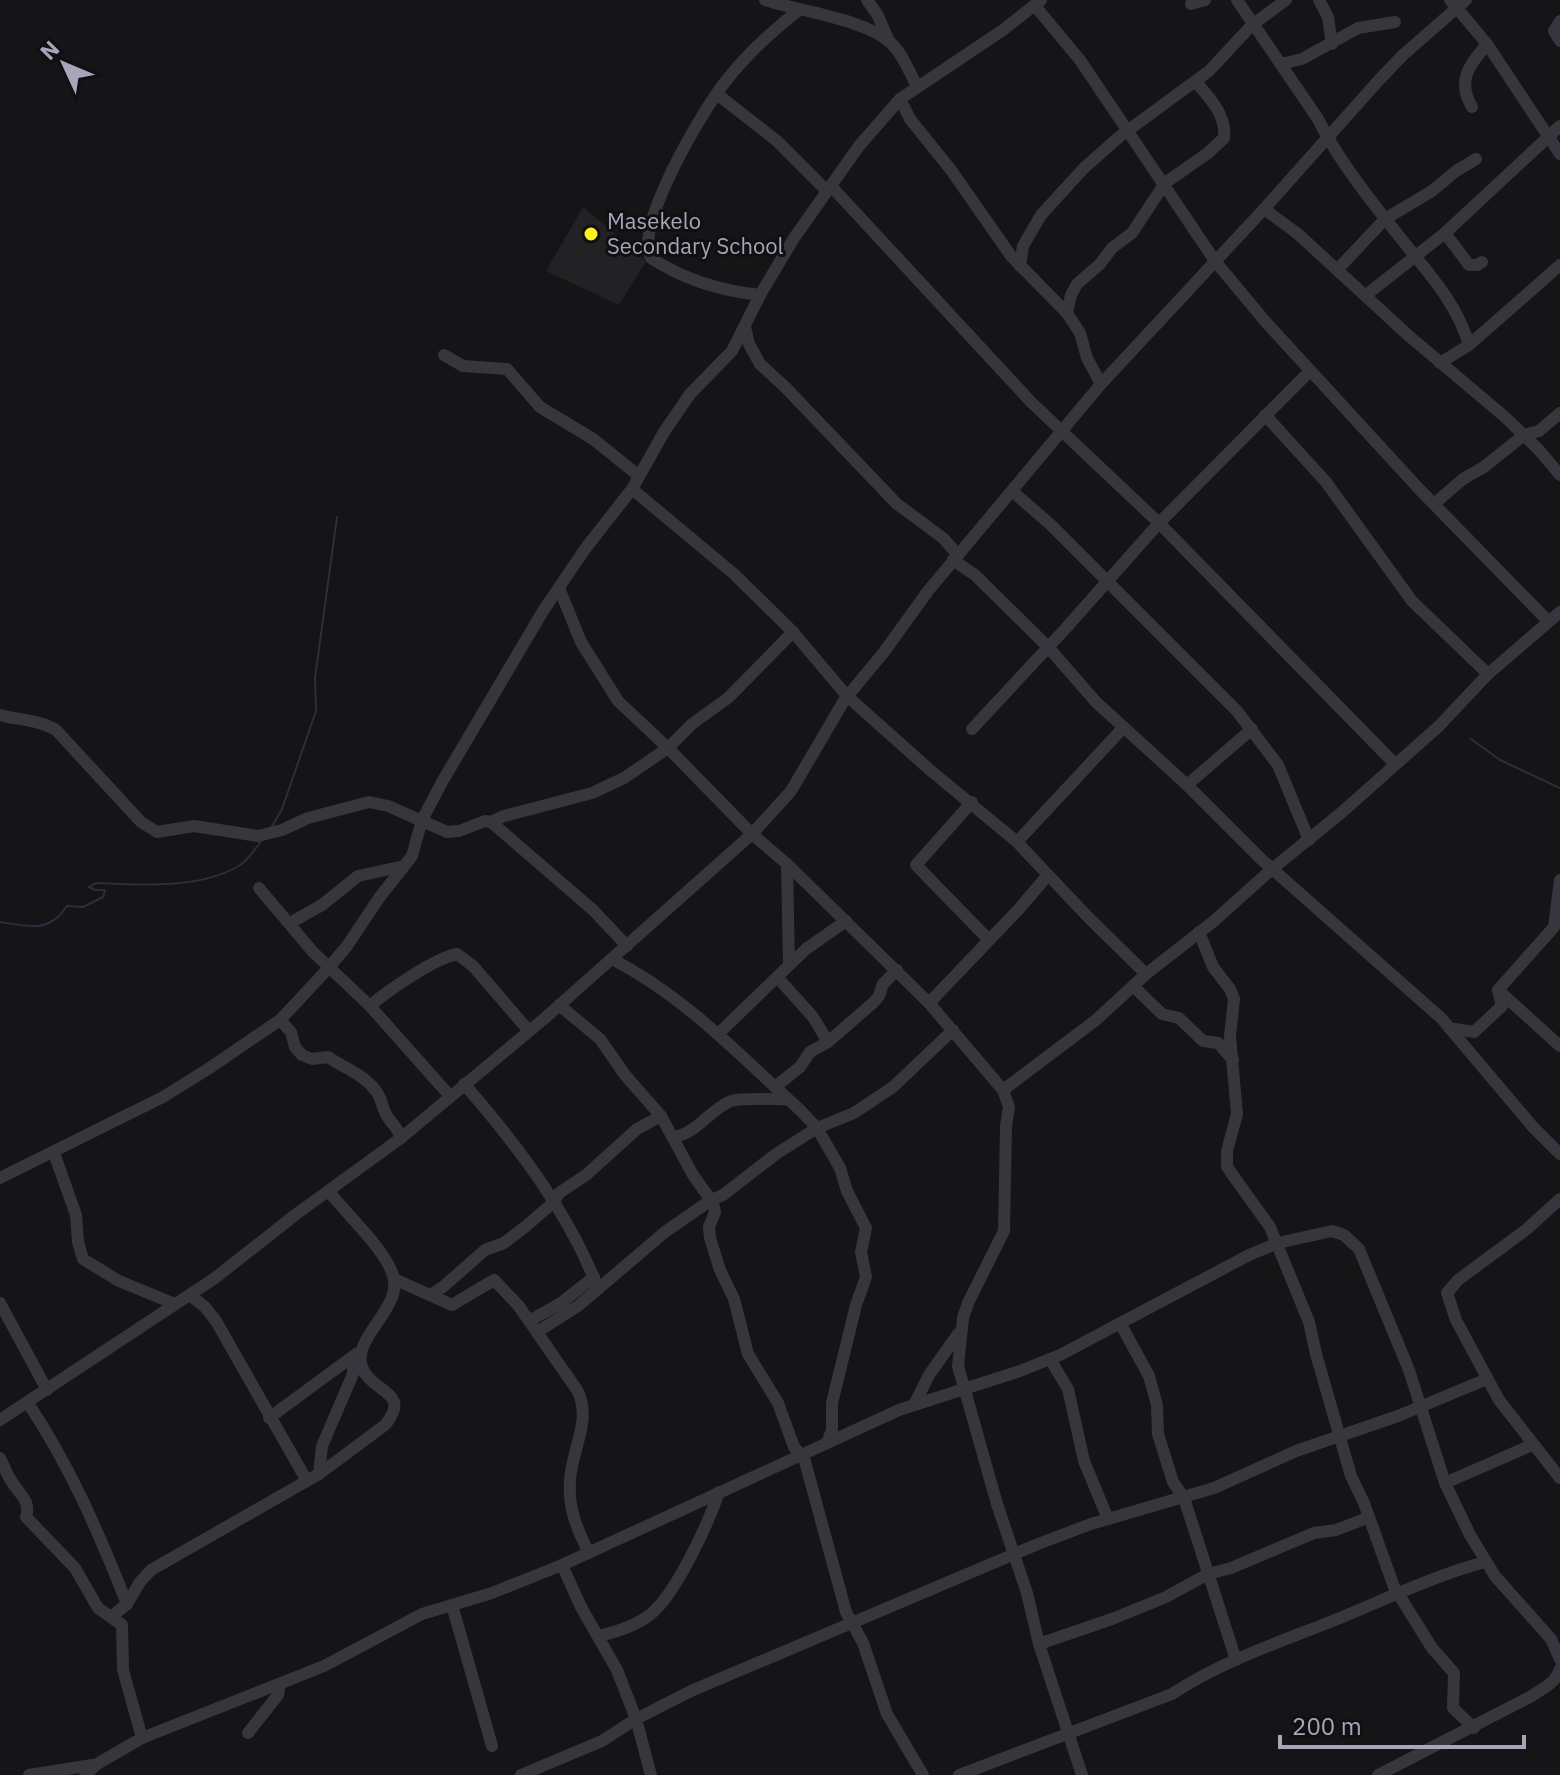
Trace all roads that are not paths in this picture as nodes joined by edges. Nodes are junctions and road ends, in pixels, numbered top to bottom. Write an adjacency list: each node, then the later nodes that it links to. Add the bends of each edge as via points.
1 (765, 0): 10 (street)
2 (867, 0): 14 (street)
3 (1205, 0): 9 (street)
4 (1237, 0): 13 (street)
5 (1286, 0): 13 (street)
6 (1319, 0): 16 (street)
7 (1038, 3): 20 (street); 25 (street)
8 (1457, 3): 17 (street); 27 (street)
9 (1191, 4)
10 (799, 10): 14 (street, via 854,24); 21 (street, via 745,58)
11 (1560, 21): 15 (street, via 1554,31)
12 (1395, 22): 16 (street, via 1358,28)
13 (1252, 25): 18 (street); 19 (street)
14 (889, 41): 20 (street)
15 (1560, 41)
16 (1332, 44): 18 (street)
17 (1487, 44): 23 (street, via 1465,76 1464,90); 26 (street)
18 (1281, 64): 27 (street)
19 (1196, 82): 25 (street); 30 (street, via 1213,102 1225,135)
20 (917, 86): 22 (street)
21 (717, 94): 31 (street); 41 (street, via 662,192 647,251 654,260 725,291)
22 (900, 99): 31 (street); 39 (street)
23 (1472, 107)
24 (1560, 126): 26 (street)
25 (1128, 131): 30 (street); 39 (street, via 1041,215 1023,246)
26 (1548, 136): 28 (street); 34 (street)
27 (1327, 137): 32 (street); 33 (street)
28 (1560, 154)
29 (1476, 159): 33 (street)
30 (1165, 183): 36 (street); 43 (street, via 1132,233 1077,284)
31 (829, 188): 41 (street); 52 (street)
32 (1264, 209): 36 (street); 40 (street)
33 (1385, 219): 35 (street); 40 (street)
34 (1445, 233): 35 (street); 37 (street, via 1469,265)
35 (1415, 257): 42 (street); 45 (street, via 1443,290)
36 (1215, 261): 48 (street); 49 (street)
37 (1482, 262)
38 (1560, 265): 45 (street)
39 (1020, 266): 43 (street)
40 (1338, 269): 42 (street)
41 (760, 295): 44 (street)
42 (1366, 295): 47 (street)
43 (1067, 313): 49 (street)
44 (745, 327): 55 (street, via 725,360 690,394); 60 (street, via 760,364 897,504 943,538)
45 (1469, 345): 47 (street)
46 (444, 355): 55 (street, via 463,366 507,369 540,407 593,439)
47 (1440, 363): 53 (street)
48 (1310, 371): 51 (street); 58 (street)
49 (1101, 384): 52 (street)
50 (1560, 413): 53 (street, via 1539,431)
51 (1265, 415): 59 (street); 67 (street, via 1326,482 1412,601)
52 (1062, 431): 57 (street); 59 (street)
53 (1524, 435): 54 (street); 58 (street)
54 (1560, 475)
55 (639, 476): 56 (street)
56 (632, 489): 62 (street); 65 (street, via 721,562)
57 (1012, 491): 60 (street); 61 (street)
58 (1434, 504): 64 (street)
59 (1159, 523): 61 (street); 74 (street)
60 (956, 557): 66 (street); 68 (street)
61 (1107, 580): 66 (street); 72 (street)
62 (559, 588): 73 (street, via 577,634 612,693); 77 (street)
63 (1560, 612): 64 (street)
64 (1548, 621): 67 (street)
65 (793, 632): 68 (street); 73 (street, via 728,698)
66 (1048, 647): 70 (street); 71 (street)
67 (1488, 674): 74 (street)
68 (847, 696): 76 (street); 79 (street, via 791,791)
69 (0, 715): 77 (street, via 56,730 141,822 157,832 194,826 258,836 369,802)
70 (1123, 728): 75 (street); 81 (street)
71 (972, 729)
72 (1252, 729): 75 (street); 80 (street, via 1278,765)
73 (668, 748): 78 (street, via 603,789); 79 (street)
74 (1395, 764): 80 (street)
75 (1187, 785): 84 (street)
76 (972, 802): 81 (street); 91 (street, via 916,865)
77 (422, 820): 78 (street, via 453,832); 83 (street)
78 (491, 822): 92 (street)
79 (752, 834): 82 (street); 92 (street)
80 (1309, 840): 84 (street)
81 (1017, 842): 85 (street)
82 (787, 864): 88 (street); 94 (street)
83 (404, 866): 89 (street, via 351,879 322,905); 95 (street)
84 (1272, 869): 90 (street); 105 (street)
85 (1048, 875): 91 (street); 97 (street)
86 (1560, 880): 100 (street, via 1554,927)
87 (259, 888): 89 (street)
88 (846, 921): 94 (street); 96 (street)
89 (290, 923): 95 (street)
90 (1199, 932): 97 (street); 111 (street, via 1213,967 1233,995)
91 (989, 940): 101 (street)
92 (627, 946): 93 (street)
93 (612, 959): 102 (street); 108 (street, via 649,978)
94 (789, 965): 98 (street)
95 (329, 967): 103 (street); 104 (street)
96 (897, 970): 101 (street); 109 (street, via 874,1002)
97 (1146, 974): 99 (street)
98 (778, 978): 108 (street); 109 (street, via 807,1008)
99 (1133, 986): 111 (street, via 1162,1014 1179,1018 1203,1041 1218,1043); 114 (street)
100 (1498, 990): 105 (street, via 1502,1006 1477,1030); 110 (street)
101 (929, 1003): 106 (street)
102 (559, 1005): 107 (street); 117 (street, via 600,1039)
103 (370, 1006): 107 (street, via 387,991 457,954); 115 (street)
104 (280, 1020): 120 (street, via 302,1055 328,1057 359,1073 377,1093); 121 (street, via 163,1097)
105 (1449, 1028): 122 (street)
106 (953, 1030): 114 (street); 118 (street, via 893,1087 854,1113)
107 (529, 1031): 112 (street)
108 (718, 1034): 113 (street)
109 (828, 1042): 113 (street, via 810,1052)
110 (1560, 1046)
111 (1234, 1061): 128 (street, via 1237,1114 1227,1167)
112 (464, 1084): 115 (street); 127 (street)
113 (775, 1087): 116 (street)
114 (1003, 1090): 137 (street, via 1009,1107 1004,1231 968,1303)
115 (450, 1096): 120 (street)
116 (788, 1099): 118 (street); 119 (street, via 734,1099 691,1132)
117 (661, 1116): 119 (street); 127 (street, via 637,1129)
118 (817, 1128): 126 (street); 150 (street, via 866,1228 861,1252 866,1277 832,1403)
119 (673, 1137): 126 (street)
120 (401, 1138): 124 (street)
121 (54, 1153): 123 (street); 134 (street, via 76,1215 81,1257 119,1281)
122 (1560, 1154)
123 (0, 1178)
124 (329, 1192): 129 (street, via 380,1252); 131 (street)
125 (1560, 1199): 141 (street, via 1447,1293)
126 (711, 1200): 130 (street); 152 (street, via 715,1206 710,1238 744,1342)
127 (554, 1202): 130 (street); 132 (street)
128 (1278, 1243): 135 (street); 146 (street, via 1332,1231 1356,1245); 149 (street, via 1309,1322)
129 (394, 1279): 132 (street); 138 (street, via 390,1303)
130 (596, 1283): 136 (street)
131 (190, 1295): 134 (street); 147 (street, via 216,1321)
132 (431, 1295): 136 (street, via 456,1304 494,1280)
133 (0, 1303): 142 (street)
134 (175, 1304): 142 (street)
135 (1120, 1323): 140 (street); 159 (street, via 1149,1376 1158,1434 1173,1482)
136 (533, 1327): 162 (street, via 583,1404 570,1497 572,1516)
137 (962, 1328): 143 (street, via 958,1366); 145 (street)
138 (364, 1345): 139 (street); 154 (street, via 363,1369 391,1396 396,1410 385,1425)
139 (353, 1358): 147 (street); 154 (street, via 350,1383 326,1434)
140 (1050, 1359): 143 (street); 161 (street, via 1068,1389 1084,1461)
141 (1487, 1379): 146 (street); 151 (street)
142 (47, 1390): 144 (street)
143 (963, 1390): 145 (street); 163 (street)
144 (28, 1403): 148 (street); 168 (street, via 91,1516)
145 (914, 1405): 150 (street)
146 (1421, 1408): 149 (street); 157 (street)
147 (269, 1418): 156 (street)
148 (0, 1420)
149 (1341, 1435): 159 (street); 160 (street)
150 (827, 1443): 152 (street)
151 (1532, 1445): 155 (street); 157 (street)
152 (801, 1454): 158 (street); 171 (street)
153 (0, 1458): 170 (street, via 26,1500 26,1517 68,1559 97,1606)
154 (319, 1474): 156 (street)
155 (1560, 1478)
156 (307, 1481): 168 (street, via 151,1570)
157 (1445, 1483): 164 (street)
158 (719, 1492): 162 (street); 172 (street, via 694,1550 655,1610 641,1621)
159 (1184, 1498): 161 (street); 166 (street)
160 (1367, 1518): 166 (street); 167 (street)
161 (1108, 1519): 163 (street)
162 (589, 1553): 165 (street)
163 (1014, 1556): 171 (street); 174 (street)
164 (1485, 1562): 167 (street); 173 (street)
165 (562, 1565): 169 (street); 172 (street)
166 (1208, 1574): 174 (street, via 1166,1597); 176 (street)
167 (1397, 1594): 176 (street); 180 (street, via 1454,1673 1453,1708)
168 (127, 1604): 170 (street)
169 (452, 1605): 178 (street, via 422,1614); 184 (street)
170 (111, 1617): 183 (street, via 122,1627 123,1670)
171 (851, 1622): 179 (street); 190 (street, via 890,1722)
172 (599, 1636): 179 (street)
173 (1556, 1637): 175 (street)
174 (1039, 1644): 181 (street)
175 (1560, 1659)
176 (1236, 1660): 181 (street, via 1172,1694)
177 (1560, 1669): 180 (street, via 1550,1684)
178 (280, 1684): 182 (street, via 278,1695); 183 (street)
179 (636, 1719): 188 (street, via 602,1741); 189 (street)
180 (1474, 1728): 193 (street)
181 (1069, 1732): 191 (street); 192 (street)
182 (248, 1733)
183 (142, 1738): 185 (street)
184 (492, 1746)
185 (97, 1764): 186 (street); 187 (street)
186 (29, 1775)
187 (85, 1775)
188 (521, 1775)
189 (651, 1775)
190 (923, 1775)
191 (959, 1775)
192 (1082, 1775)
193 (1378, 1775)

